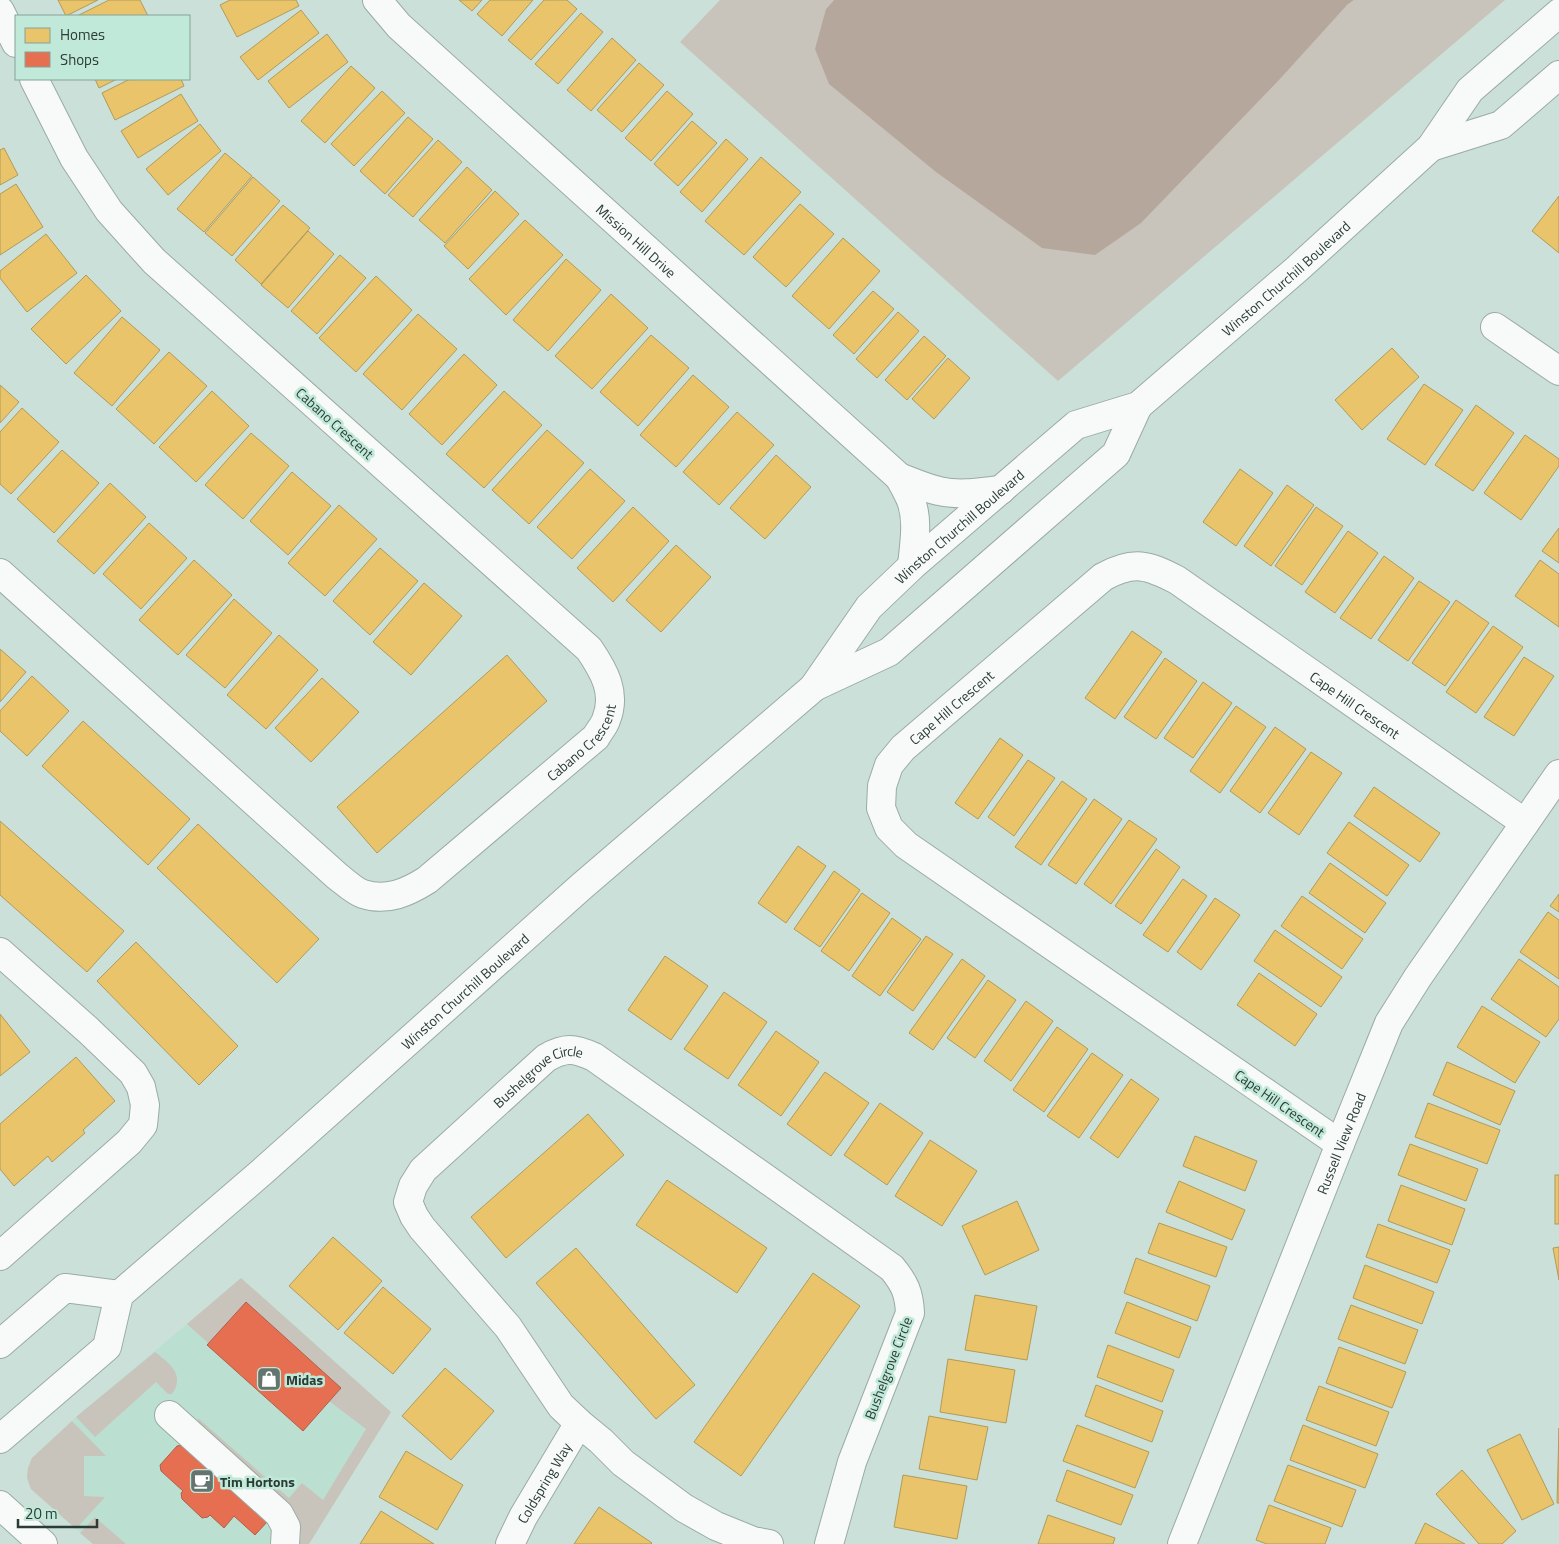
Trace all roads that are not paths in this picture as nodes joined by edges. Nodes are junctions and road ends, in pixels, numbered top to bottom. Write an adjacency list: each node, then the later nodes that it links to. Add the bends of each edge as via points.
1 (377, 0): 11 (street, Mission Hill Drive, via 399,26)
2 (0, 11): 4 (street)
3 (1559, 13): 7 (street, Winston Churchill Boulevard, via 1470,90)
4 (15, 41)
5 (1559, 75): 7 (street, Winston Churchill Boulevard, via 1501,126)
6 (35, 80): 14 (street, Cabano Crescent, via 74,158 104,203 154,261 589,649 603,669 609,686 610,704 606,720 596,737 427,880 395,896 362,894 337,876)
7 (1431, 147): 10 (street, Winston Churchill Boulevard, via 1297,269)
8 (1495, 327): 9 (street)
9 (1559, 371)
10 (1138, 406): 12 (street, Winston Churchill Boulevard, via 1076,425); 15 (street, Winston Churchill Boulevard, via 1116,454 896,646)
11 (899, 477): 12 (street, Mission Hill Drive, via 955,493); 13 (street, Mission Hill Drive, via 914,514)
12 (1001, 490): 13 (street, Winston Churchill Boulevard)
13 (912, 566): 15 (street, Winston Churchill Boulevard, via 869,607)
14 (0, 573)
15 (813, 688): 21 (street, Winston Churchill Boulevard, via 582,886 263,1172)
16 (1559, 774): 17 (street, Russell View Road)
17 (1525, 823): 19 (street, Russell View Road, via 1389,1023); 19 (street, Cape Hill Crescent, via 1177,580 1155,569 1135,566 1118,569 1103,577 903,748 889,765 882,786 881,808 889,828 906,845)
18 (0, 952): 20 (street, via 133,1073 141,1087 145,1105 144,1125 129,1142)
19 (1340, 1144): 32 (street, Russell View Road)
20 (0, 1256)
21 (119, 1295): 22 (street, via 66,1288); 25 (street, via 107,1347)
22 (0, 1344)
23 (169, 1415): 28 (street, via 279,1514 286,1527)
24 (579, 1423): 29 (street, Coldspring Way); 30 (street, Bushelgrove Circle, via 623,1463 684,1508 716,1526); 31 (street, Bushelgrove Circle, via 560,1406 508,1326 422,1228 408,1202 423,1170 546,1058 572,1049 594,1057 892,1268 903,1281 910,1313 852,1462)
25 (0, 1439)
26 (0, 1505): 27 (street)
27 (43, 1544)
28 (285, 1544)
29 (510, 1544)
30 (769, 1544)
31 (829, 1544)
32 (1182, 1544)

